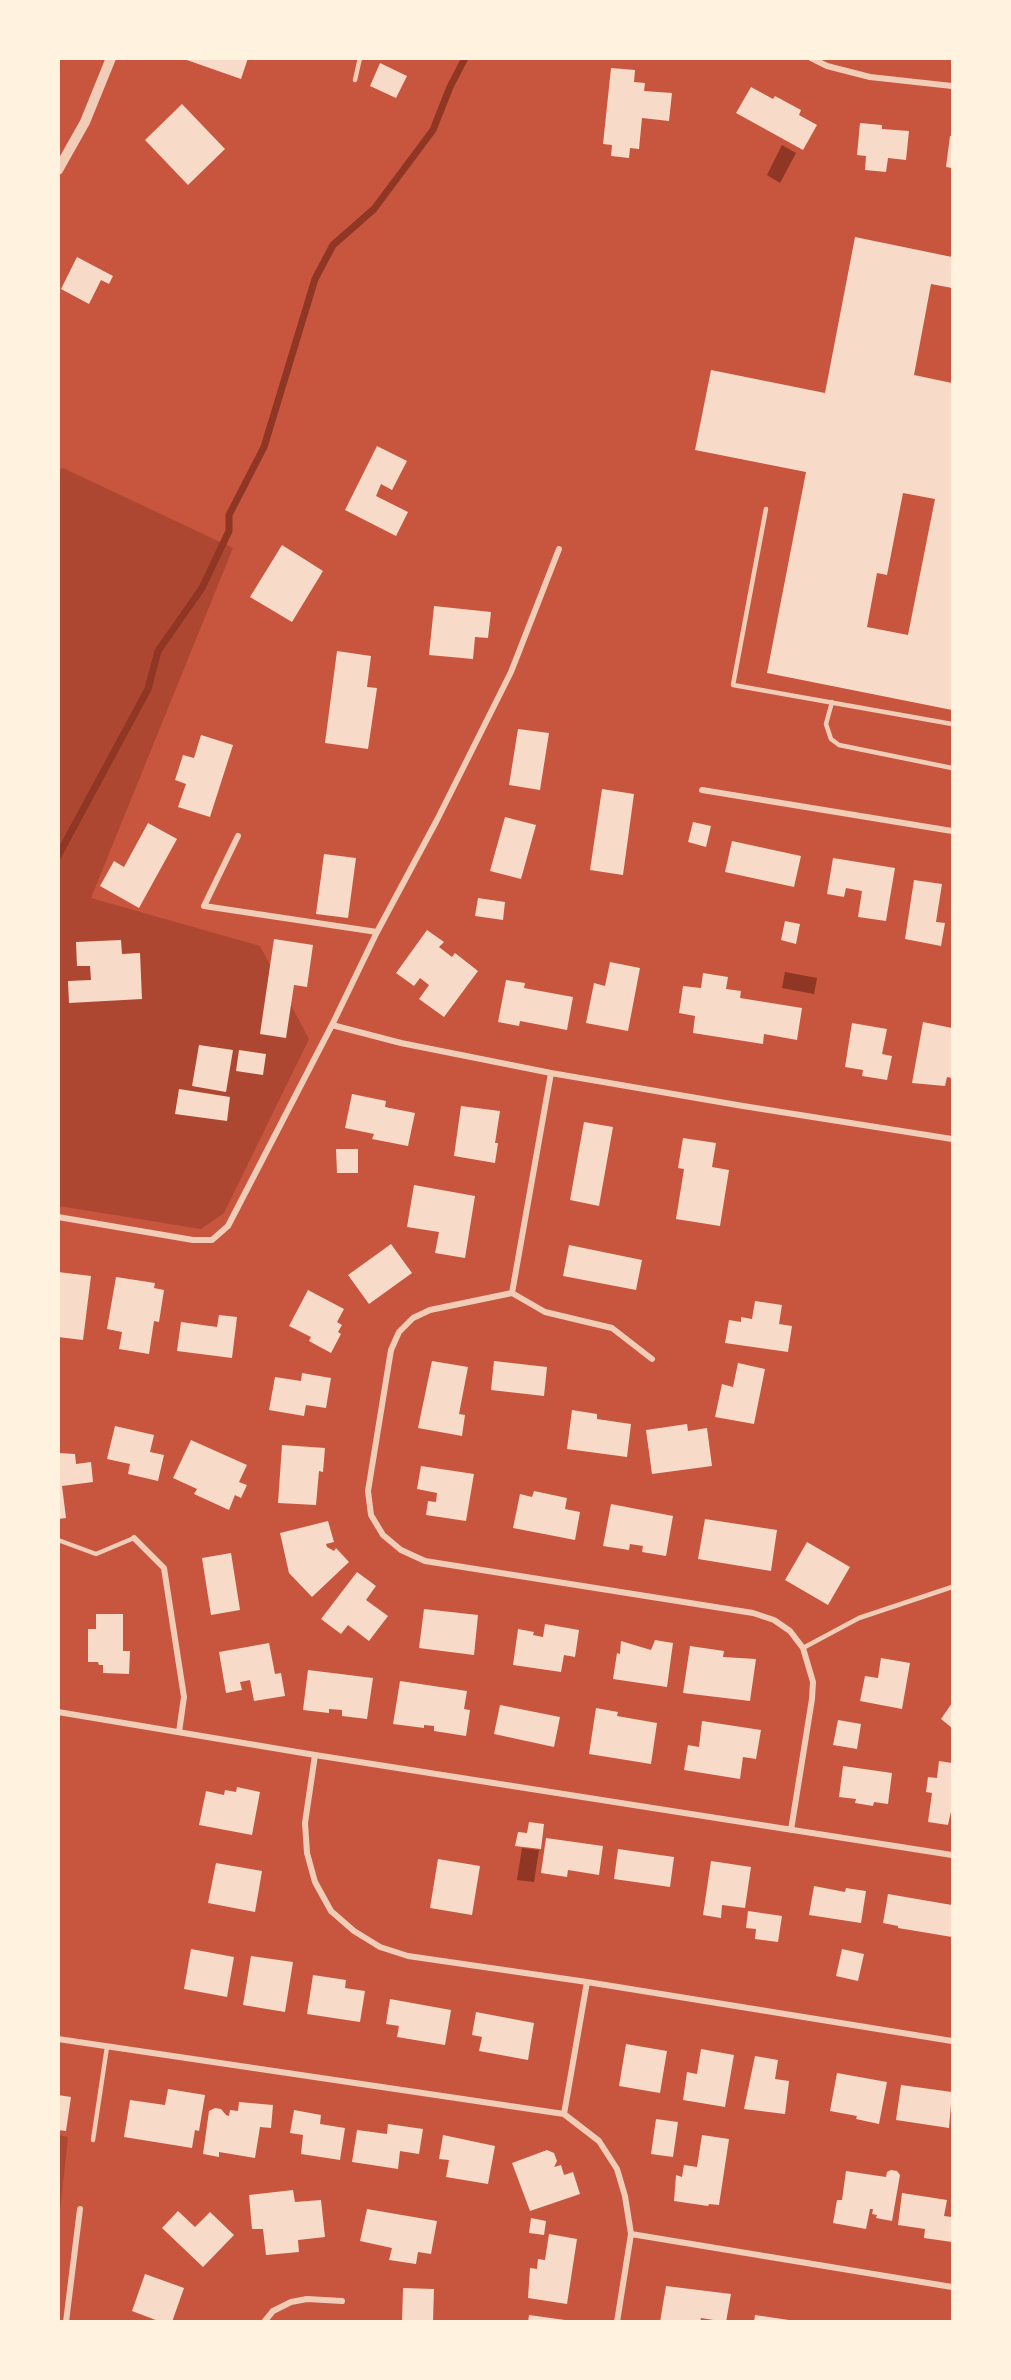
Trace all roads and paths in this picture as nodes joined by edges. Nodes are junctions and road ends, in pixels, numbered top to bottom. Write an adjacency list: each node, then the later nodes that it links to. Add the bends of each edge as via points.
1 (111, 58): 6 (street, via 85,122)
2 (360, 58): 4 (lane)
3 (812, 58): 5 (street, via 870,77)
4 (355, 80)
5 (952, 86)
6 (58, 170)
7 (766, 509): 9 (lane, via 733,685)
8 (559, 549): 15 (street, via 511,672)
9 (832, 702): 10 (lane); 11 (lane, via 826,724 831,739 839,746)
10 (952, 724)
11 (952, 768)
12 (702, 790): 13 (street)
13 (952, 831)
14 (238, 836): 15 (street, via 204,906)
15 (377, 932): 16 (street)
16 (332, 1025): 17 (street); 19 (street, via 228,1226 212,1240)
17 (551, 1073): 18 (street); 20 (street)
18 (952, 1139)
19 (58, 1217)
20 (512, 1293): 21 (street, via 545,1312 612,1329); 25 (street, via 430,1310 413,1318 399,1332 391,1350 368,1491 371,1515 383,1535 401,1550 425,1561 753,1613 790,1631)
21 (652, 1359)
22 (134, 1538): 23 (lane, via 96,1554); 27 (street, via 164,1568 184,1697)
23 (58, 1540)
24 (952, 1587): 25 (lane, via 859,1618)
25 (803, 1648): 29 (street, via 812,1676 812,1699)
26 (58, 1712): 27 (street)
27 (179, 1732): 28 (street)
28 (315, 1755): 29 (street); 31 (street, via 305,1822 307,1853 315,1882 331,1911 354,1931 380,1947 408,1956)
29 (791, 1830): 30 (street)
30 (952, 1854)
31 (587, 1982): 33 (street); 35 (street)
32 (58, 2039): 34 (street)
33 (952, 2041)
34 (107, 2047): 35 (street); 36 (lane)
35 (564, 2114): 38 (street, via 600,2141 617,2169)
36 (93, 2140)
37 (80, 2210): 41 (street)
38 (631, 2234): 39 (street); 43 (street)
39 (952, 2287)
40 (342, 2301): 42 (street, via 291,2302 273,2311)
41 (66, 2322)
42 (264, 2322)
43 (617, 2322)

